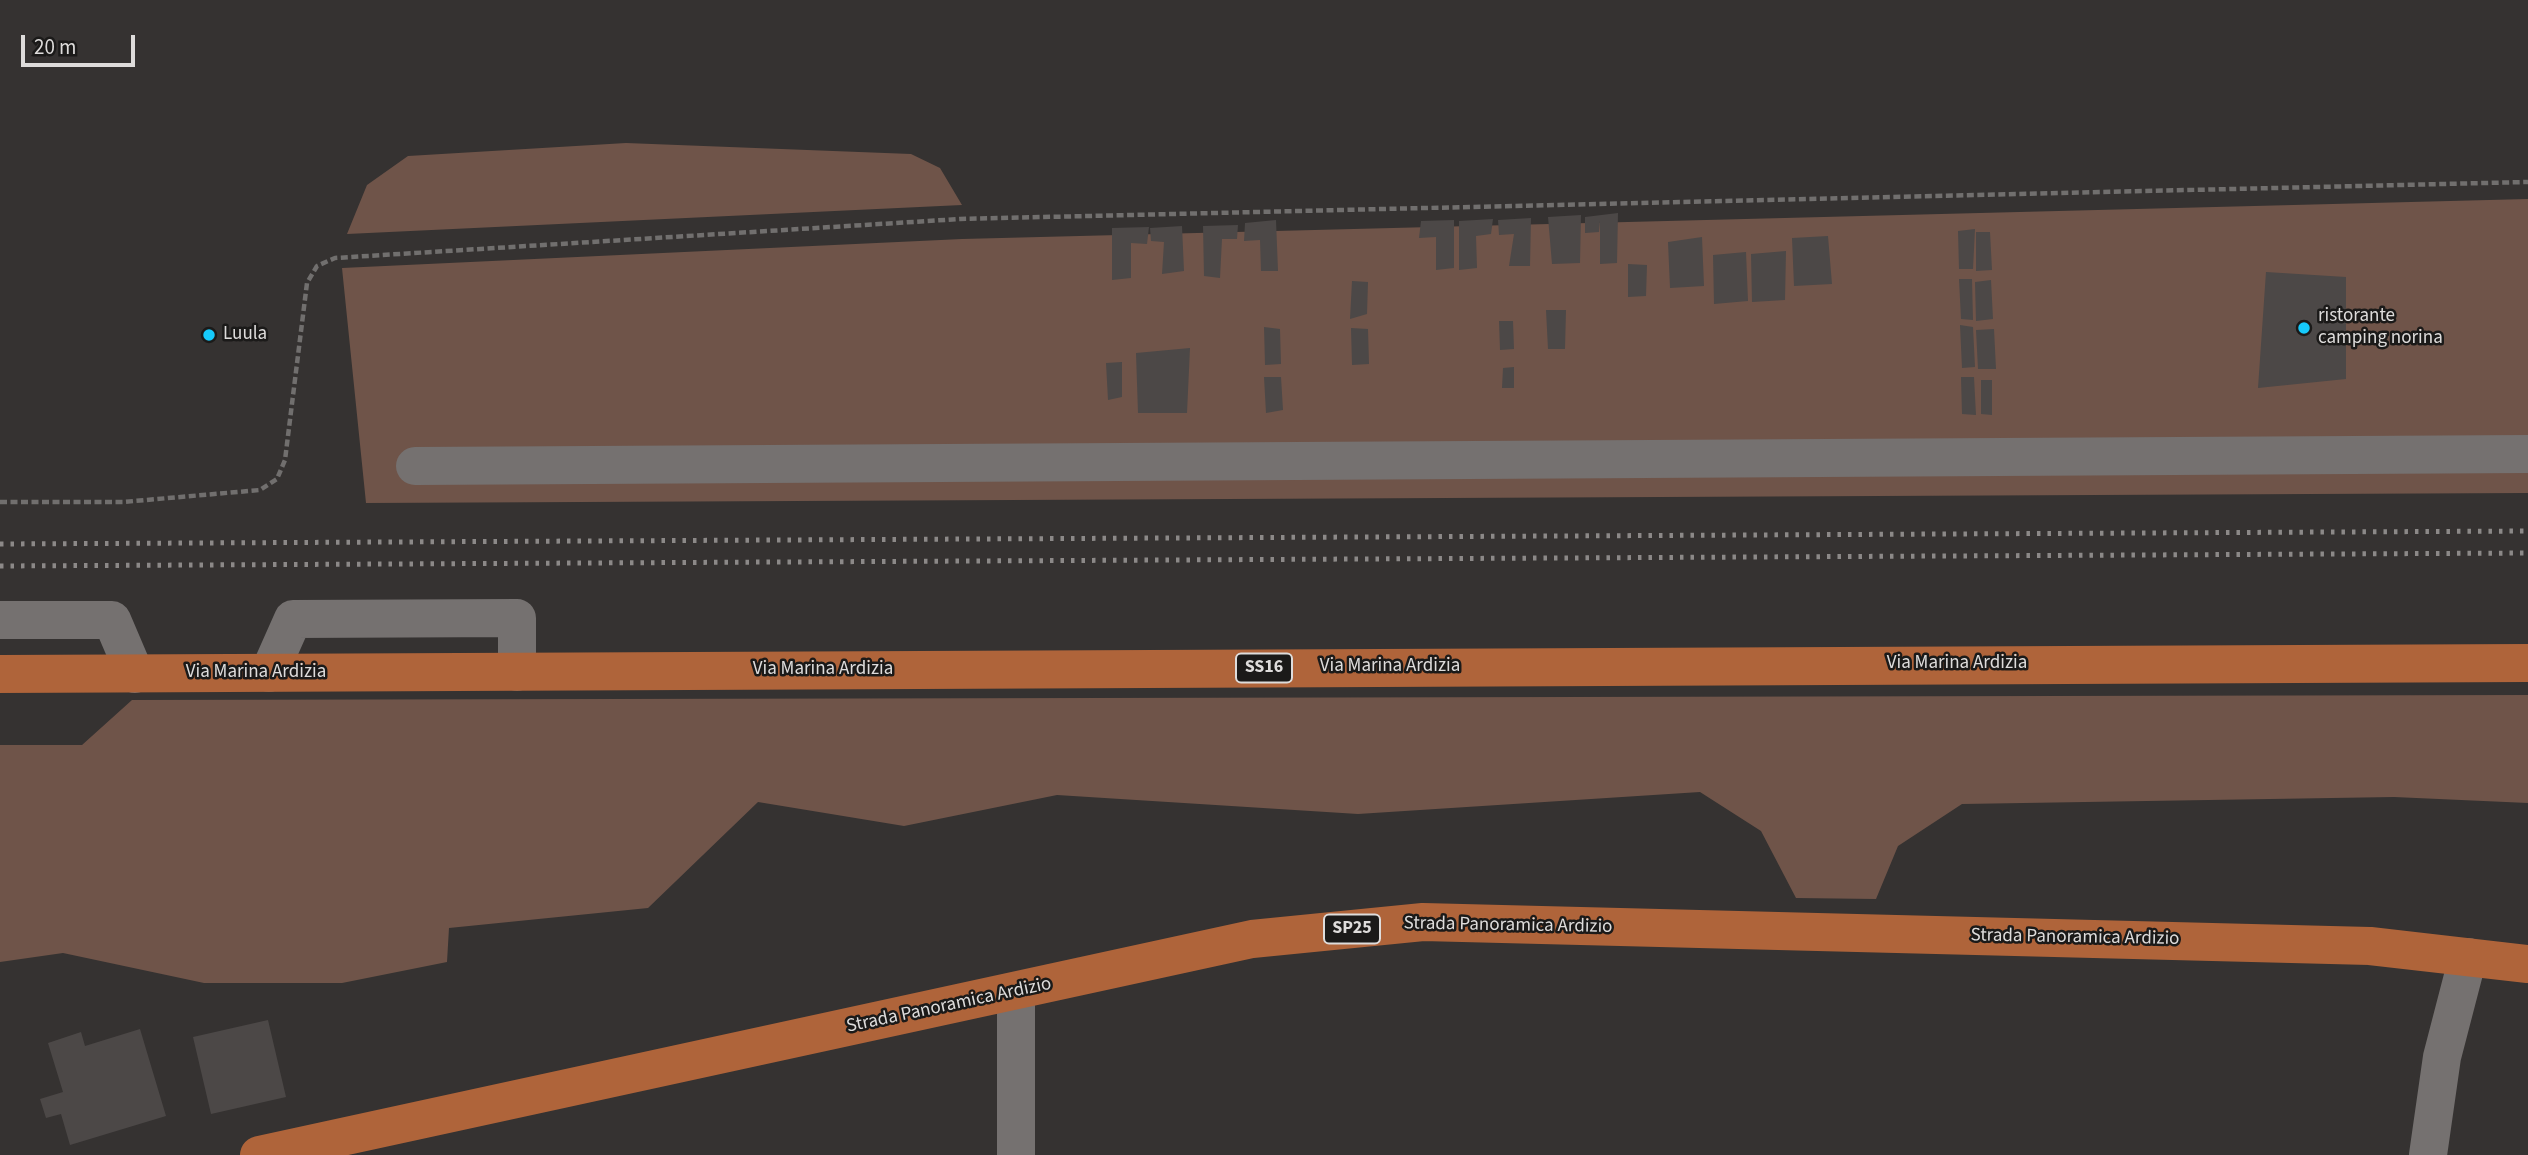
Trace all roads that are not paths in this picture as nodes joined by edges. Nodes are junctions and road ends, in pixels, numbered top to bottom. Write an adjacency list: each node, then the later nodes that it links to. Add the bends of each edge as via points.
1 (2528, 454): 2 (street)
2 (415, 467)
3 (0, 620): 8 (street, via 112,620)
4 (2528, 663): 5 (main road, Via Marina Ardizia / SS16)
5 (517, 672): 6 (main road, Via Marina Ardizia / SS16); 6 (street, via 517,618 293,619)
6 (269, 673): 8 (main road, Via Marina Ardizia / SS16)
7 (0, 674): 8 (main road, Via Marina Ardizia / SS16)
8 (135, 674)
9 (2468, 957): 10 (main road, Strada Panoramica Ardizio / SP25); 11 (main road, Strada Panoramica Ardizio / SP25, via 2370,946 1423,922 1252,939); 14 (street, via 2442,1057)
10 (2528, 964)
11 (1016, 992): 12 (main road, Strada Panoramica Ardizio / SP25); 13 (street)
12 (258, 1155)
13 (1016, 1155)
14 (2428, 1155)

